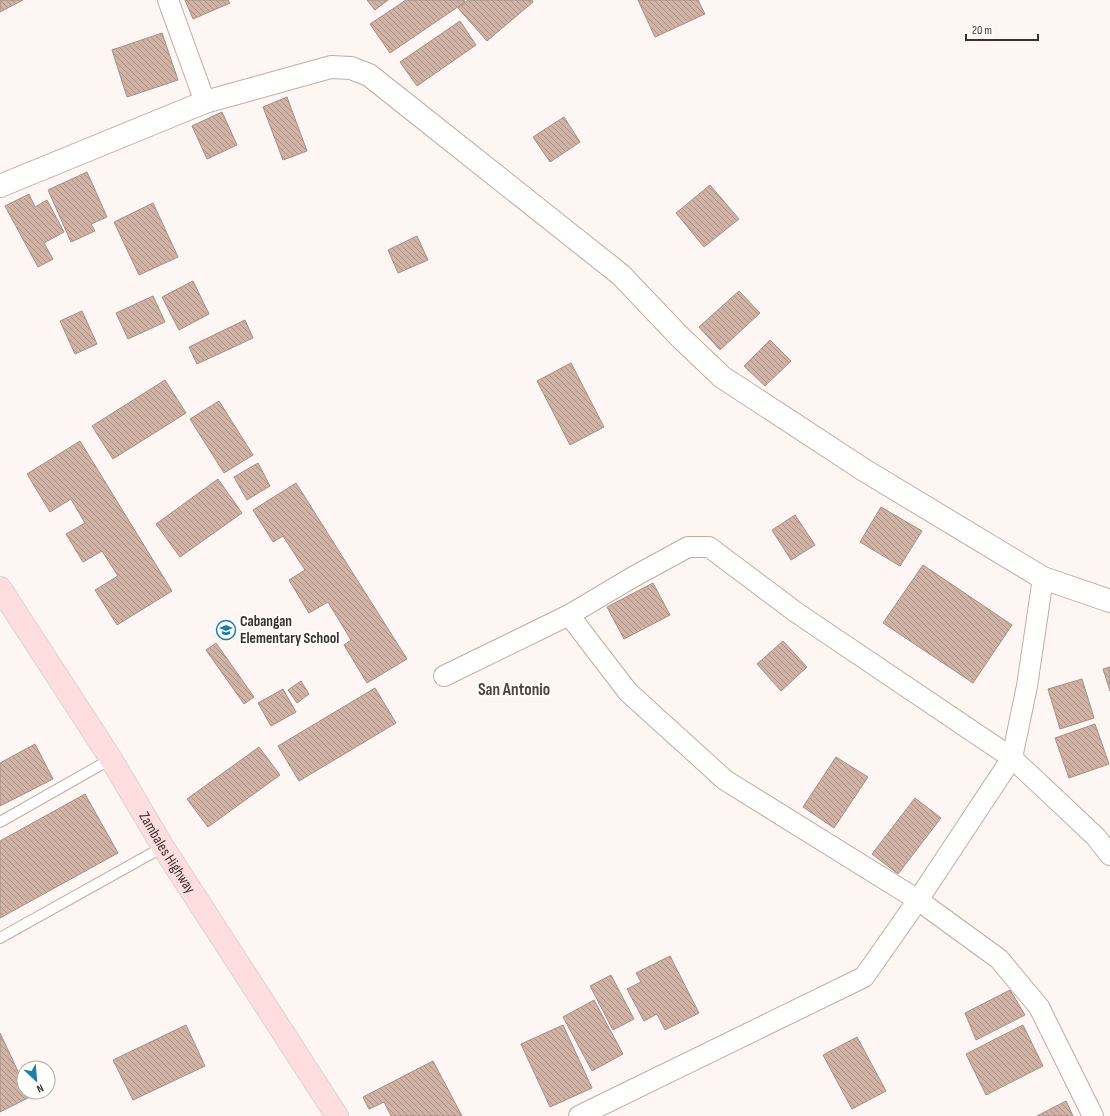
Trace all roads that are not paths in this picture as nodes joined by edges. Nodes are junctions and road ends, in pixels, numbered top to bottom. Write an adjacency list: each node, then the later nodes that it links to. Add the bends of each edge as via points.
1 (168, 0): 2 (street)
2 (206, 102): 3 (street); 4 (street, via 331,67 352,68 369,75 621,275 722,377 864,470)
3 (0, 186)
4 (1043, 578): 6 (street); 9 (street)
5 (0, 588): 10 (main road, Zambales Highway)
6 (1110, 601)
7 (569, 615): 8 (street); 9 (street, via 688,547 709,547 797,612); 14 (street, via 628,692 724,780)
8 (444, 676)
9 (1012, 758): 13 (street, via 1096,837); 14 (street)
10 (111, 759): 11 (lane); 12 (main road, Zambales Highway)
11 (0, 822)
12 (163, 847): 15 (lane); 16 (main road, Zambales Highway)
13 (1110, 855)
14 (918, 900): 17 (street, via 864,978); 18 (street, via 999,959 1039,1008)
15 (0, 938)
16 (337, 1116)
17 (579, 1116)
18 (1094, 1116)

